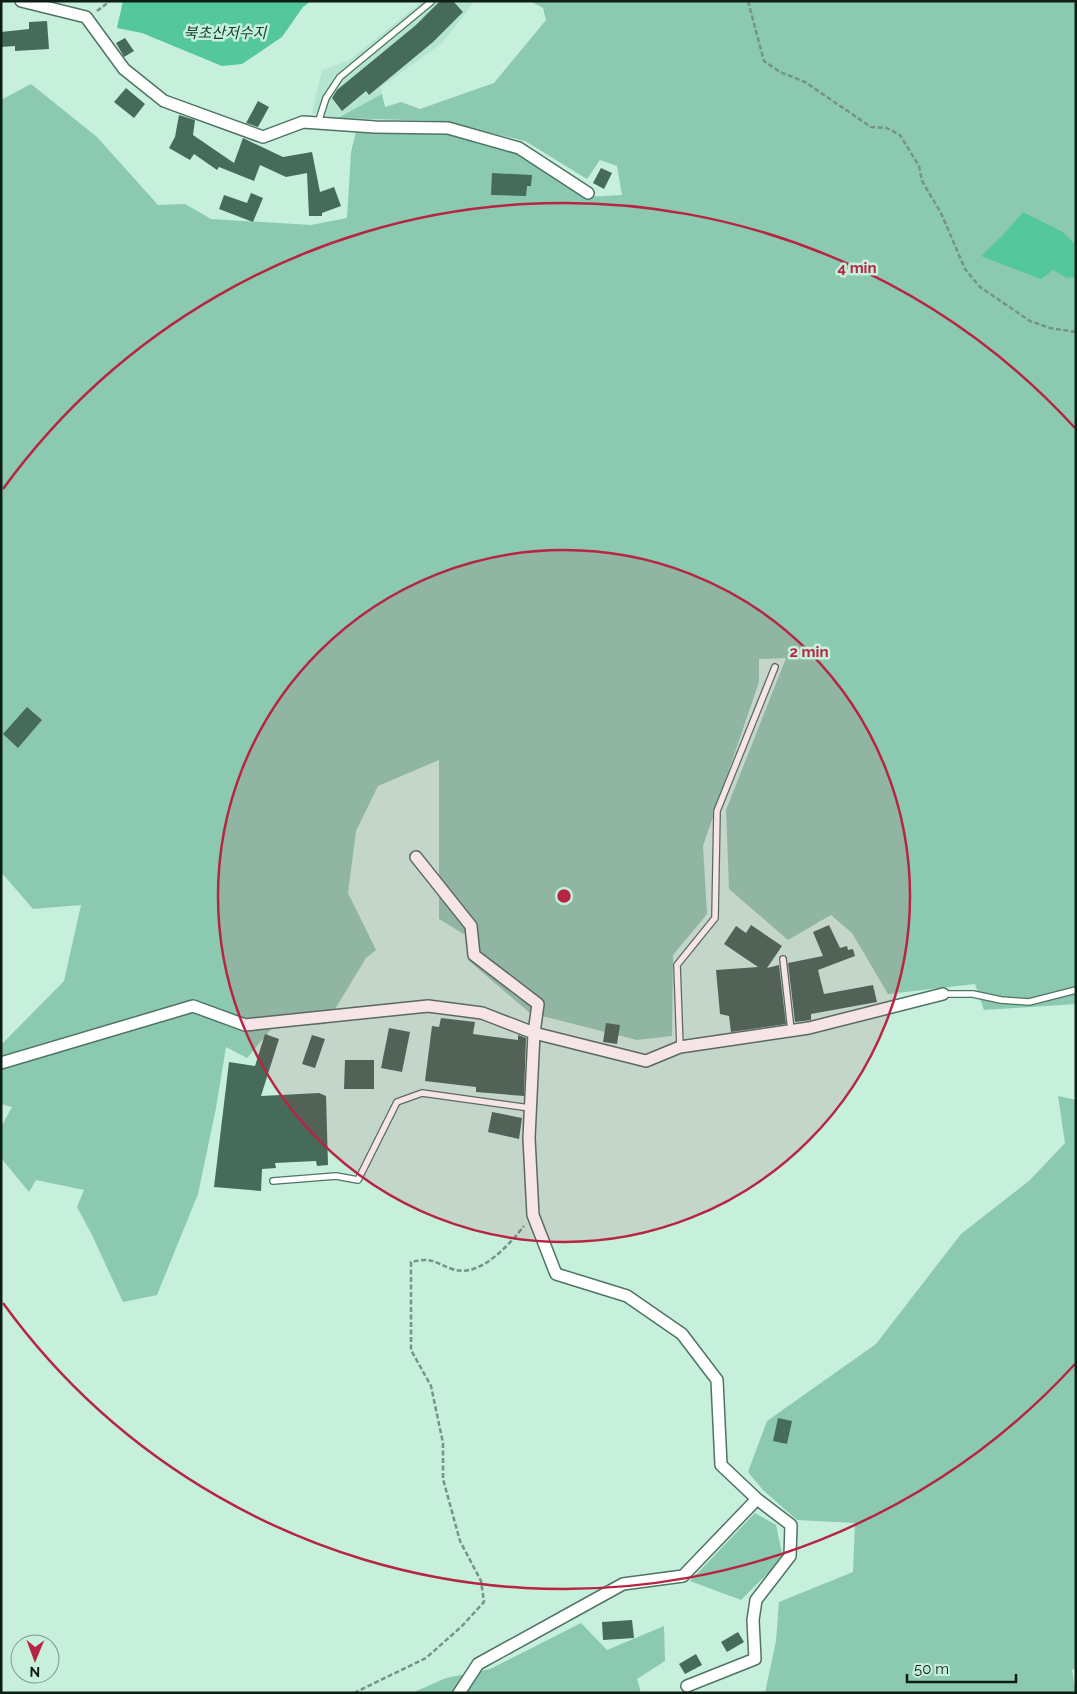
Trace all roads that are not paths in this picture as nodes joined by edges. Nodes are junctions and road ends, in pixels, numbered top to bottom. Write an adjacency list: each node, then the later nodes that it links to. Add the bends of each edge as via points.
1 (21, 1): 3 (street, via 86,17 124,69 164,102 263,137 303,122)
2 (431, 2): 3 (lane, via 340,77 326,98)
3 (318, 123): 4 (street, via 448,128 520,148)
4 (588, 193)
5 (775, 666): 12 (lane, via 717,811 715,918 677,965)
6 (416, 857): 11 (street, via 471,926 474,955 538,1004)
7 (783, 959): 10 (lane)
8 (1076, 990): 9 (lane, via 1029,1002 973,994)
9 (943, 994): 10 (street)
10 (791, 1030): 12 (street)
11 (534, 1033): 12 (street, via 646,1061); 13 (street, via 482,1014 428,1006 245,1025 194,1006); 14 (street)
12 (680, 1047)
13 (1, 1063)
14 (530, 1108): 15 (lane, via 422,1093 397,1102 358,1180 336,1176); 16 (street, via 533,1216 556,1274 626,1296 682,1334 718,1380 722,1465)
15 (274, 1181)
16 (757, 1499): 17 (street, via 791,1525 790,1556 756,1600 753,1620 755,1659); 18 (street, via 683,1576 623,1584 478,1664)
17 (687, 1686)
18 (459, 1693)

